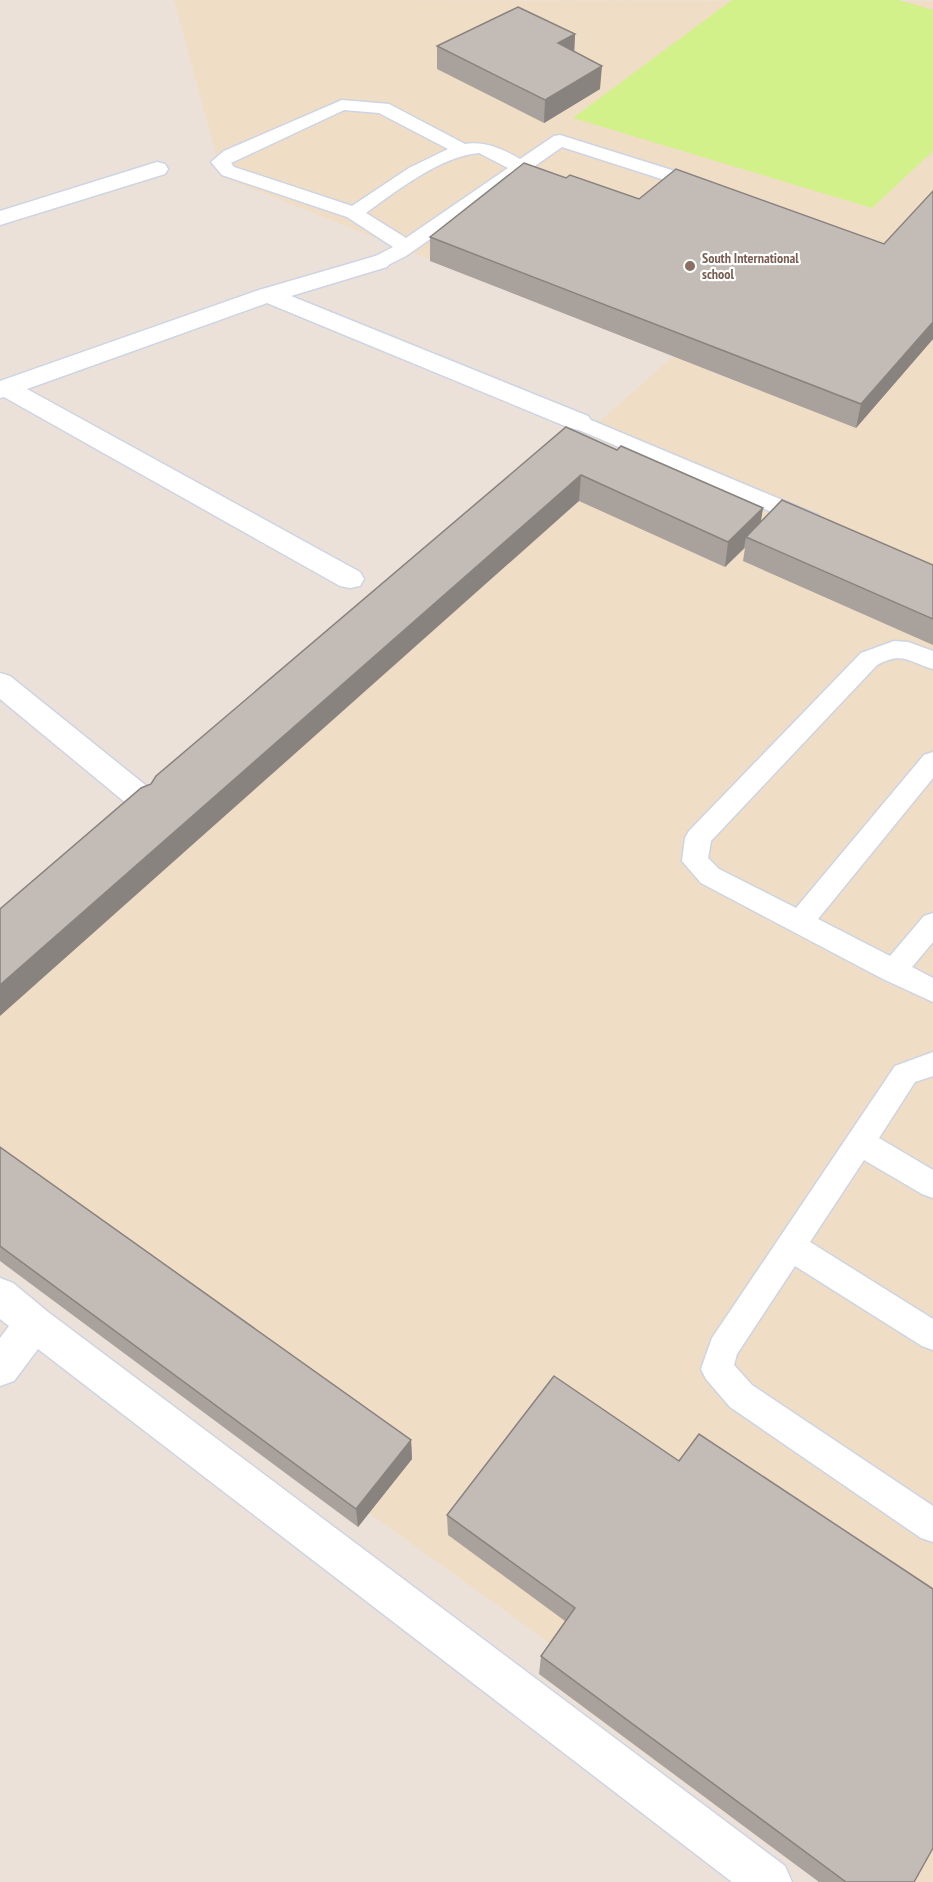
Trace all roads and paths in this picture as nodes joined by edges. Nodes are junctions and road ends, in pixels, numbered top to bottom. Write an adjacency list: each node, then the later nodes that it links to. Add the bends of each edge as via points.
1 (461, 149): 2 (lane, via 486,149); 5 (lane, via 387,189); 5 (lane, via 383,108 342,105 220,162 228,171)
2 (521, 167): 4 (lane, via 560,140); 7 (lane)
3 (157, 169): 6 (street)
4 (719, 191)
5 (354, 213): 7 (lane)
6 (0, 218)
7 (406, 247): 8 (lane)
8 (379, 262): 9 (street)
9 (268, 295): 10 (street); 11 (street)
10 (3, 389): 13 (street)
11 (579, 422): 12 (lane)
12 (834, 529)
13 (350, 579)
14 (933, 662): 18 (lane, via 911,651 888,648 869,659 698,838 695,861 710,876)
15 (0, 684): 17 (street)
16 (933, 761): 18 (lane)
17 (143, 800)
18 (799, 923): 20 (lane)
19 (933, 923): 20 (lane)
20 (893, 971): 21 (lane)
21 (933, 991)
22 (933, 1064): 23 (lane, via 905,1074)
23 (860, 1142): 24 (lane); 25 (lane)
24 (933, 1185)
25 (790, 1246): 28 (lane); 30 (lane, via 723,1348 717,1369 741,1396)
26 (0, 1295): 27 (street)
27 (34, 1324): 29 (street); 31 (street)
28 (933, 1336)
29 (0, 1368)
30 (933, 1526)
31 (770, 1882)

